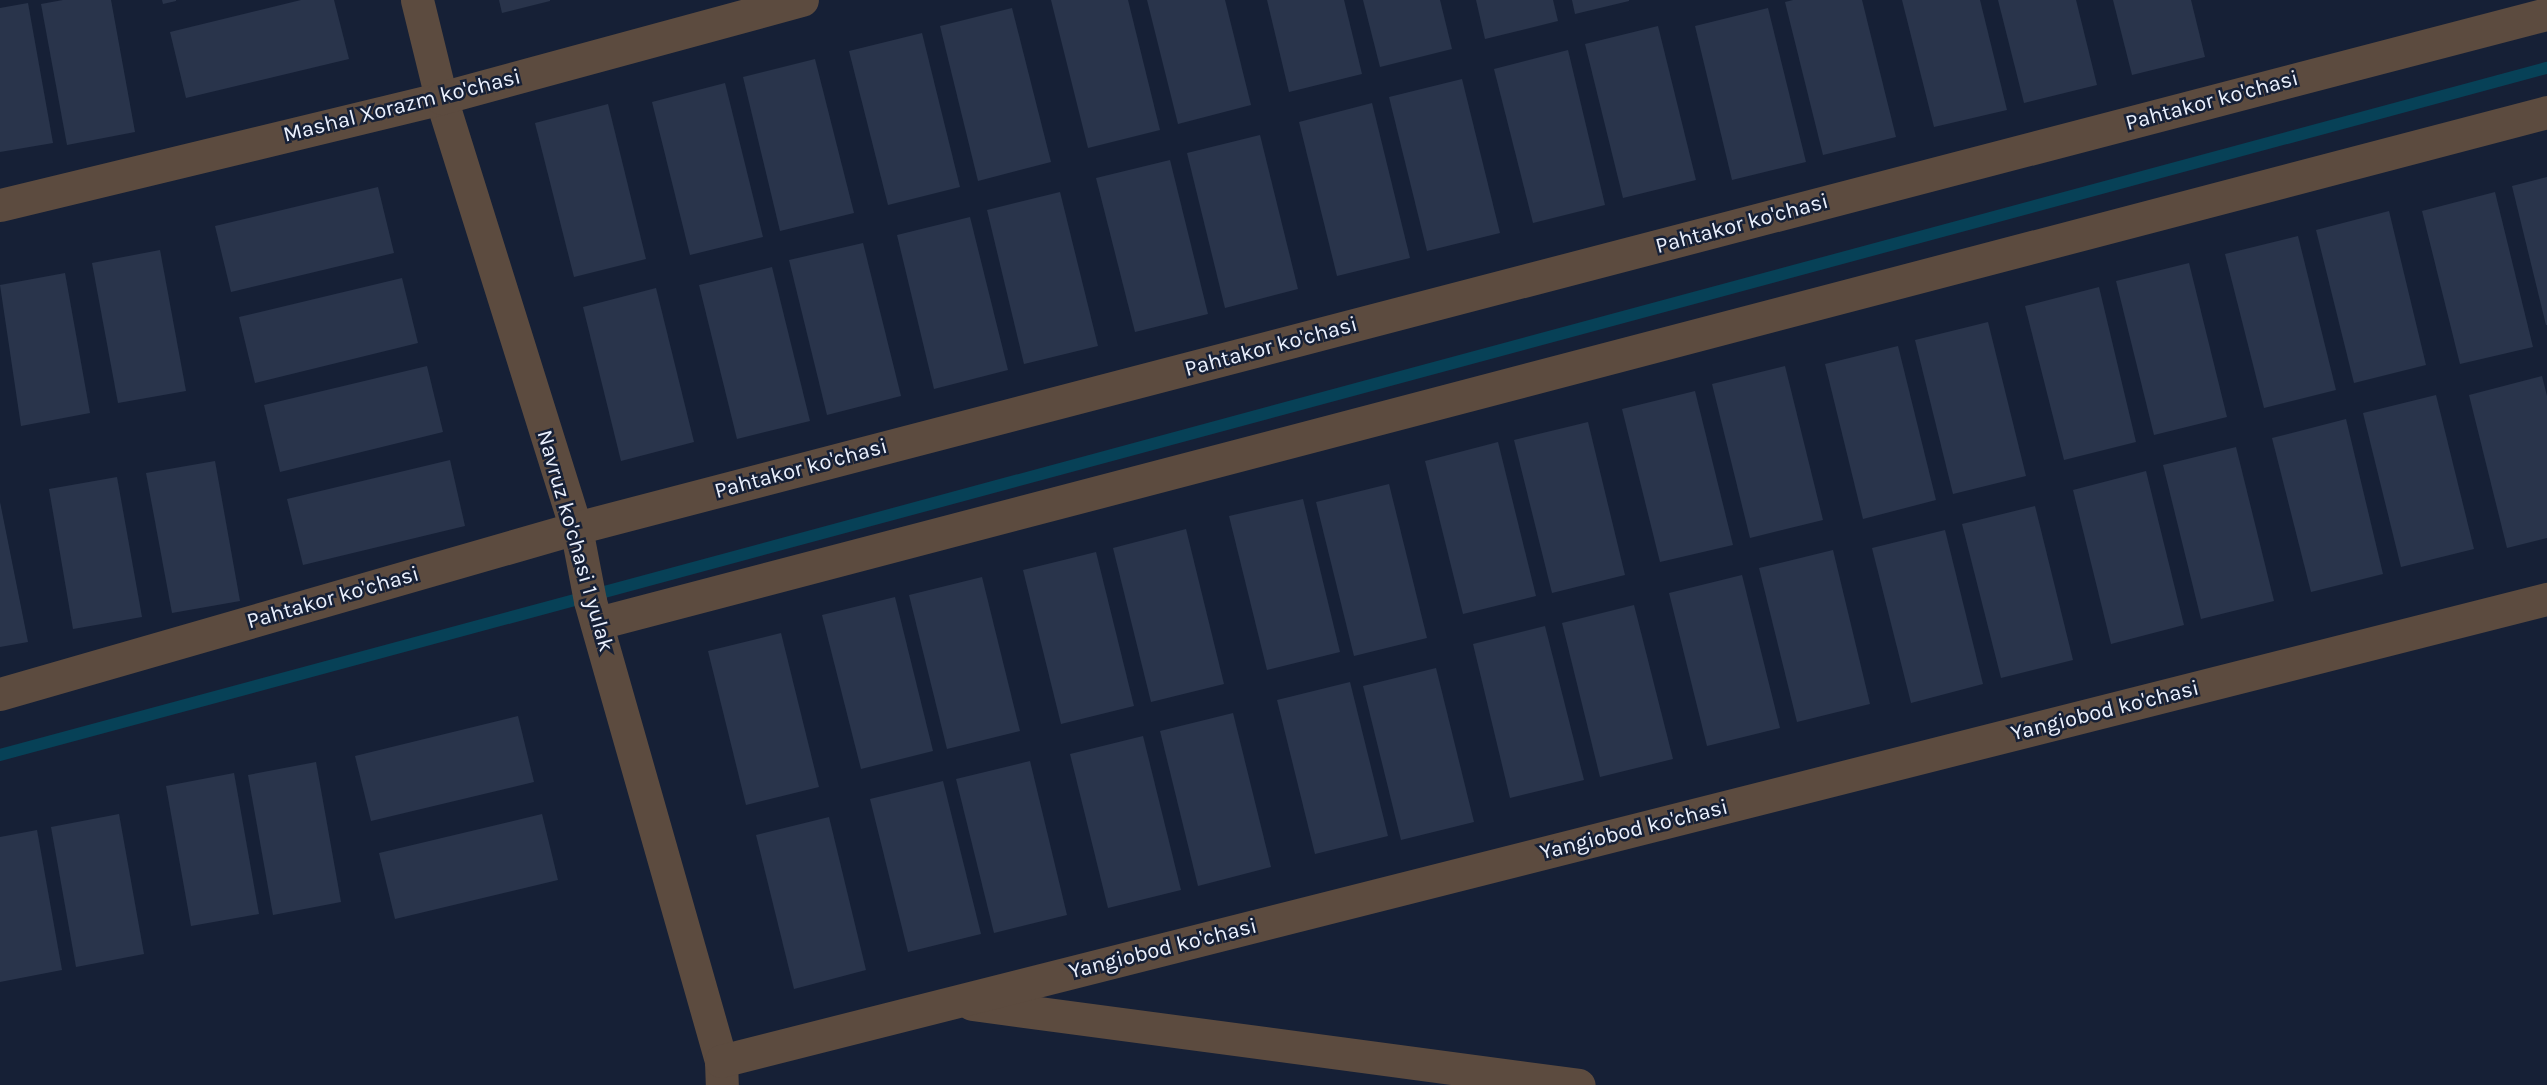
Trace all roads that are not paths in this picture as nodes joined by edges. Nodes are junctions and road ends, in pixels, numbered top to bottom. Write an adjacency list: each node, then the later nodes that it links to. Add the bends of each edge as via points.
1 (417, 0): 4 (street, Navruz ko'chasi 1 yulak)
2 (802, 0): 4 (street, Mashal Xorazm ko'chasi)
3 (2547, 14): 7 (street, Pahtakor ko'chasi)
4 (441, 98): 6 (street, Mashal Xorazm ko'chasi); 7 (street, Navruz ko'chasi 1 yulak)
5 (2547, 112): 9 (street)
6 (0, 205)
7 (576, 528): 9 (street, Navruz ko'chasi 1 yulak); 10 (street, Pahtakor ko'chasi)
8 (2547, 599): 11 (street, Yangiobod ko'chasi)
9 (594, 612): 12 (street, Navruz ko'chasi 1 yulak)
10 (0, 694)
11 (955, 1002): 12 (street, Yangiobod ko'chasi); 13 (street)
12 (722, 1073)
13 (1579, 1085)

